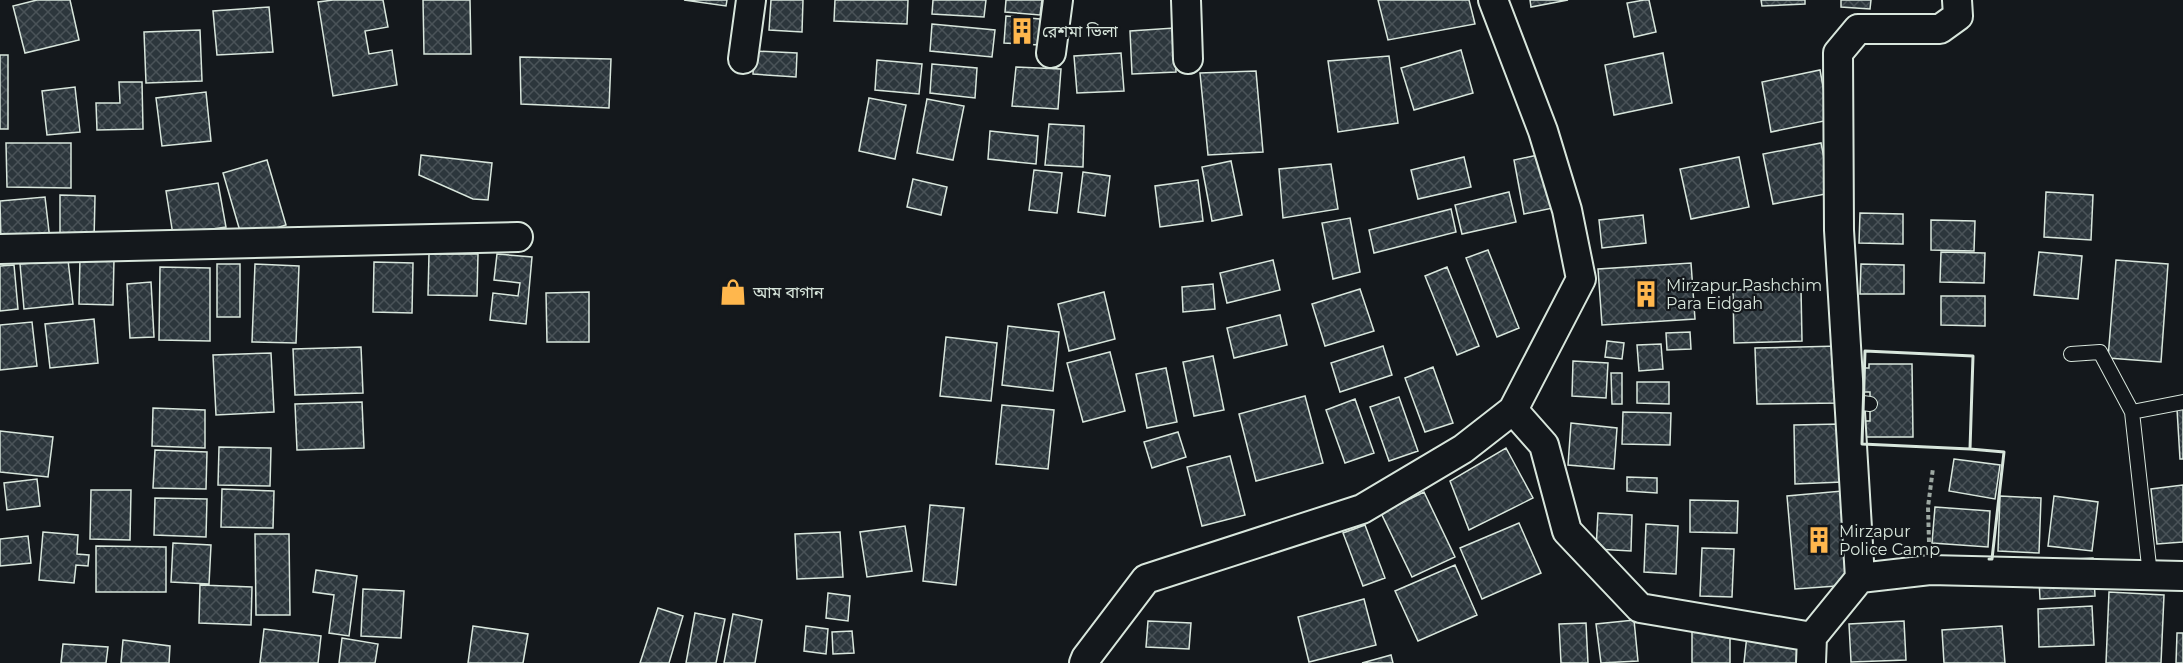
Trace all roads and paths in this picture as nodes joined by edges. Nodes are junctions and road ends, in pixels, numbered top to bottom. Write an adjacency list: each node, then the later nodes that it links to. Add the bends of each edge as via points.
1 (751, 0): 7 (street)
2 (1059, 0): 6 (street)
3 (1186, 0): 8 (street)
4 (1493, 0): 13 (street, via 1543,131 1567,210 1581,279)
5 (1957, 0): 19 (street, via 1958,16 1940,29 1858,29 1838,53 1839,231 1859,402)
6 (1051, 53)
7 (743, 59)
8 (1188, 59)
9 (518, 237): 10 (street)
10 (0, 249)
11 (2071, 354): 14 (lane, via 2100,352)
12 (2183, 402): 14 (lane)
13 (1513, 410): 20 (street, via 1544,445 1567,531 1640,608); 21 (street, via 1462,449 1362,509 1146,579)
14 (2132, 412): 17 (lane)
15 (1933, 468): 16 (path)
16 (1928, 507)
17 (2150, 575): 18 (street); 19 (street, via 1930,570)
18 (2183, 576)
19 (1860, 578): 20 (street)
20 (1811, 650)
21 (1084, 663)

